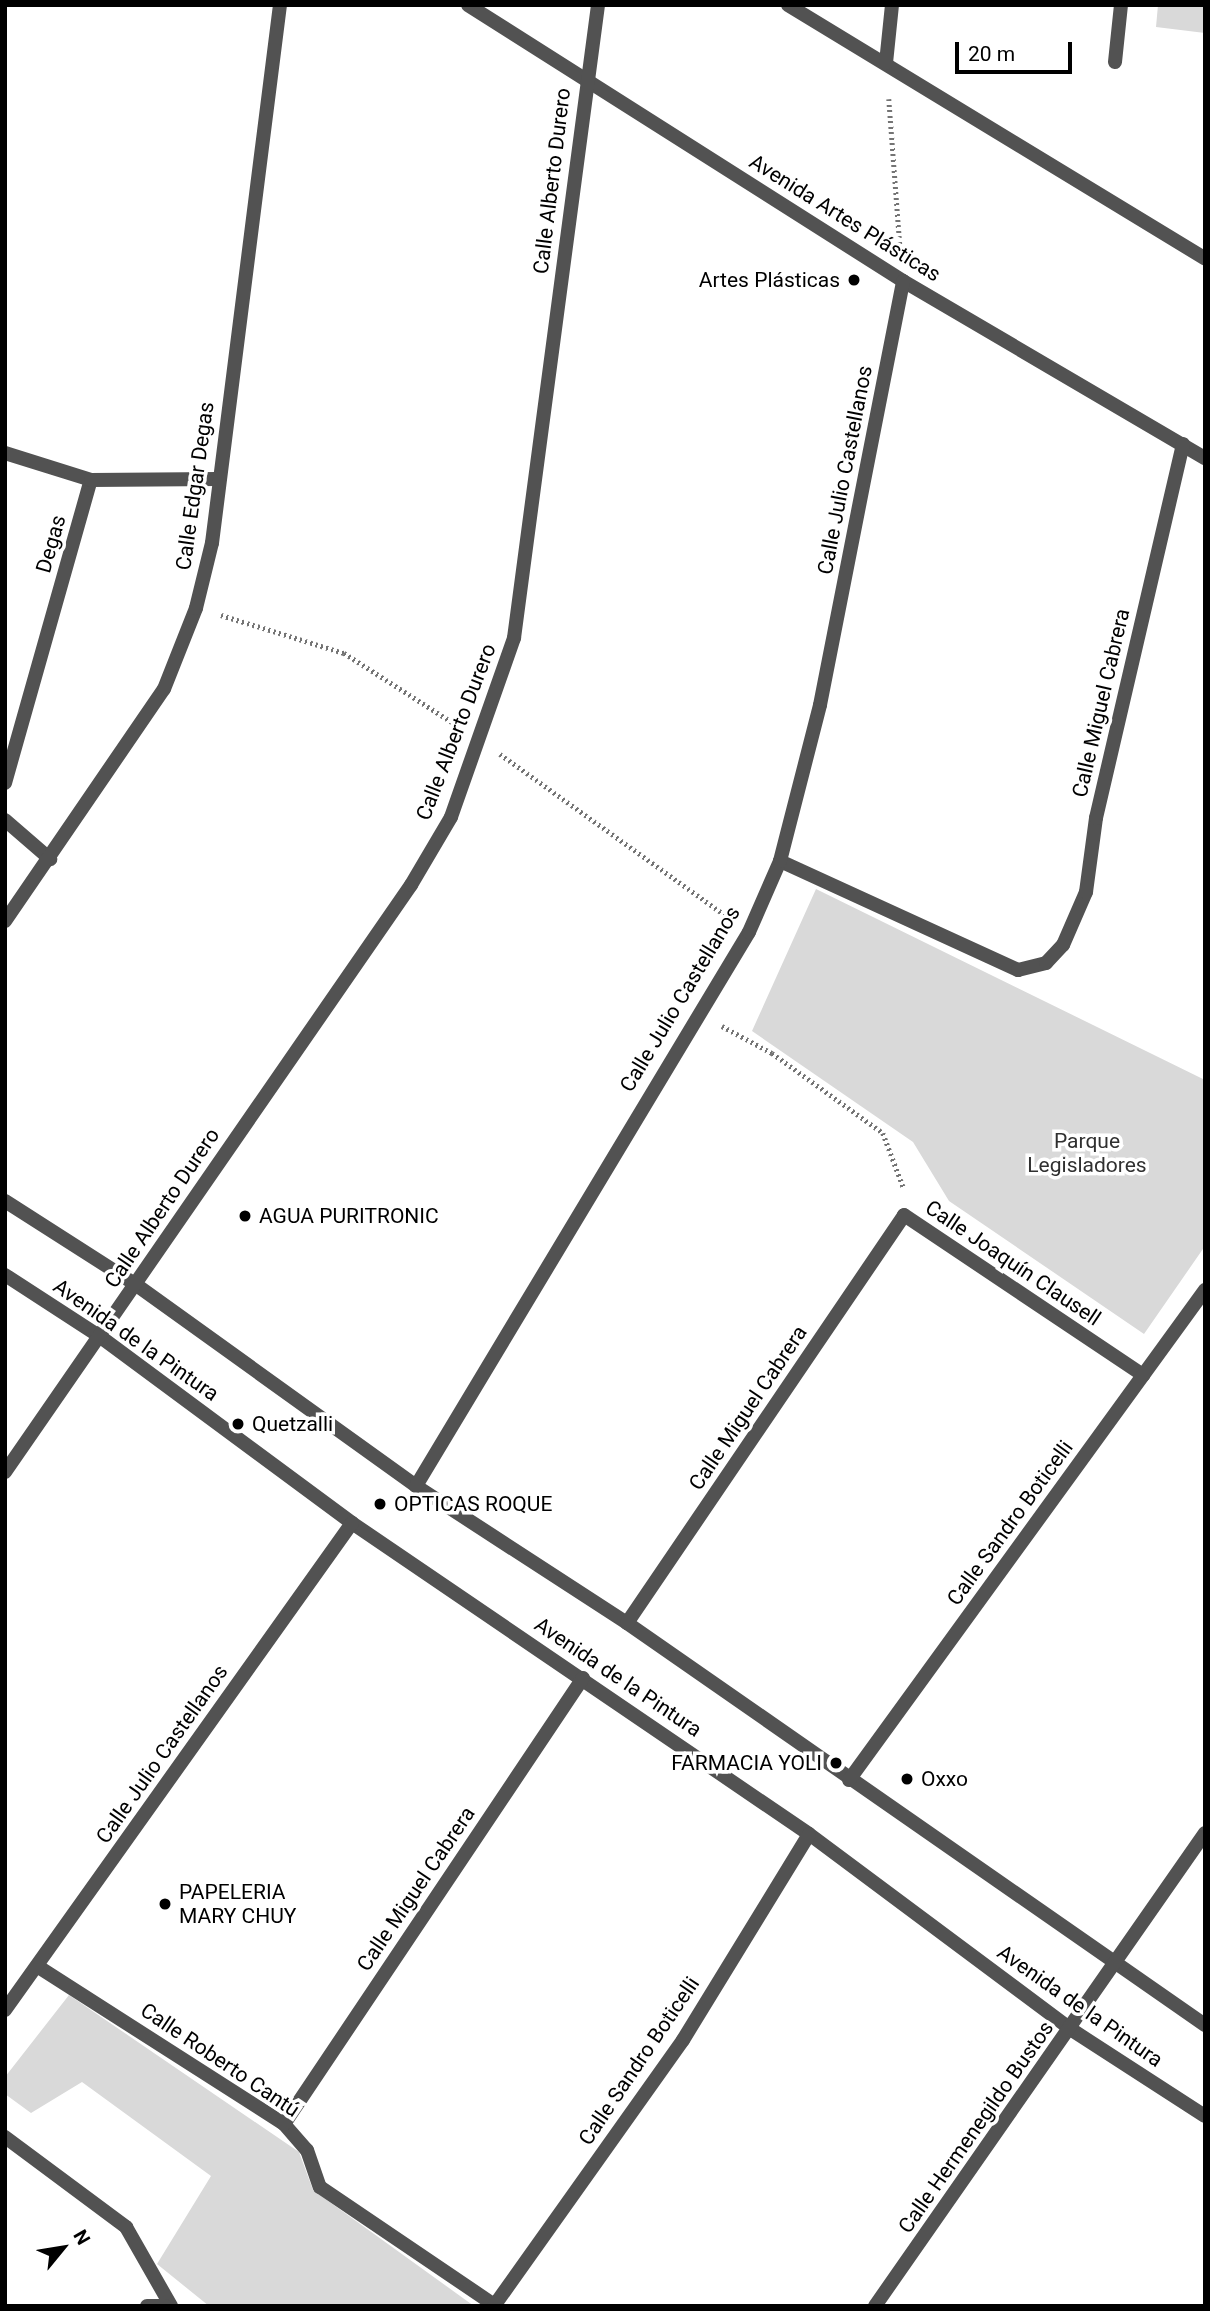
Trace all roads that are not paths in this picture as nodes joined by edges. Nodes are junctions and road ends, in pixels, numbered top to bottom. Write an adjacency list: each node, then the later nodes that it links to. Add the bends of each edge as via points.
1 (280, 5): 15 (street, Calle Edgar Degas)
2 (468, 5): 9 (street, Avenida Artes Plásticas)
3 (598, 5): 9 (street, Calle Alberto Durero)
4 (788, 5): 8 (street)
5 (892, 5): 8 (street)
6 (1121, 5): 7 (street)
7 (1115, 62)
8 (886, 63): 10 (street)
9 (587, 78): 11 (street, Avenida Artes Plásticas); 25 (street, Calle Alberto Durero, via 514,638 451,817 411,885)
10 (1205, 259)
11 (903, 281): 12 (street, Avenida Artes Plásticas); 20 (street, Calle Julio Castellanos, via 820,705)
12 (1183, 444): 14 (street, Avenida Artes Plásticas); 20 (street, Calle Miguel Cabrera, via 1096,818 1086,892 1063,945 1046,963 1018,970)
13 (5, 453): 16 (street)
14 (1205, 458)
15 (218, 479): 16 (street); 19 (street, Calle Edgar Degas, via 196,608 164,688)
16 (91, 480): 17 (street, Degas)
17 (5, 783)
18 (5, 820): 19 (street)
19 (50, 859): 21 (street, Calle Edgar Degas)
20 (780, 861): 30 (street, Calle Julio Castellanos, via 749,932)
21 (5, 921)
22 (5, 1201): 25 (street, Avenida de la Pintura)
23 (904, 1215): 28 (street, Calle Joaquín Clausell); 32 (street, Calle Miguel Cabrera)
24 (5, 1275): 27 (street, Avenida de la Pintura)
25 (135, 1283): 27 (street, Calle Alberto Durero); 30 (street, Avenida de la Pintura)
26 (1205, 1290): 28 (street, Calle Sandro Boticelli)
27 (102, 1338): 29 (street, Calle Alberto Durero); 31 (street, Avenida de la Pintura)
28 (1143, 1375): 34 (street, Calle Sandro Boticelli)
29 (5, 1472)
30 (416, 1486): 32 (street, Avenida de la Pintura)
31 (352, 1523): 33 (street, Avenida de la Pintura); 38 (street, Calle Julio Castellanos)
32 (627, 1623): 34 (street, Avenida de la Pintura)
33 (583, 1678): 36 (street, Avenida de la Pintura); 43 (street, Calle Miguel Cabrera)
34 (849, 1780): 37 (street, Avenida de la Pintura)
35 (1205, 1833): 37 (street, Calle Hermenegildo Bustos)
36 (809, 1834): 41 (street, Avenida de la Pintura); 45 (street, Calle Sandro Boticelli, via 683,2040)
37 (1116, 1963): 40 (street, Avenida de la Pintura); 41 (street, Calle Hermenegildo Bustos)
38 (37, 1966): 39 (street, Calle Julio Castellanos); 43 (street, Calle Roberto Cantú)
39 (5, 2010)
40 (1205, 2025)
41 (1072, 2030): 42 (street, Avenida de la Pintura); 49 (street, Calle Hermenegildo Bustos)
42 (1205, 2116)
43 (284, 2124): 45 (street, Calle Roberto Cantú, via 307,2150 320,2187)
44 (5, 2137): 48 (street, via 126,2227)
45 (494, 2305)
46 (148, 2306): 47 (street)
47 (165, 2306)
48 (171, 2306)
49 (875, 2306)

